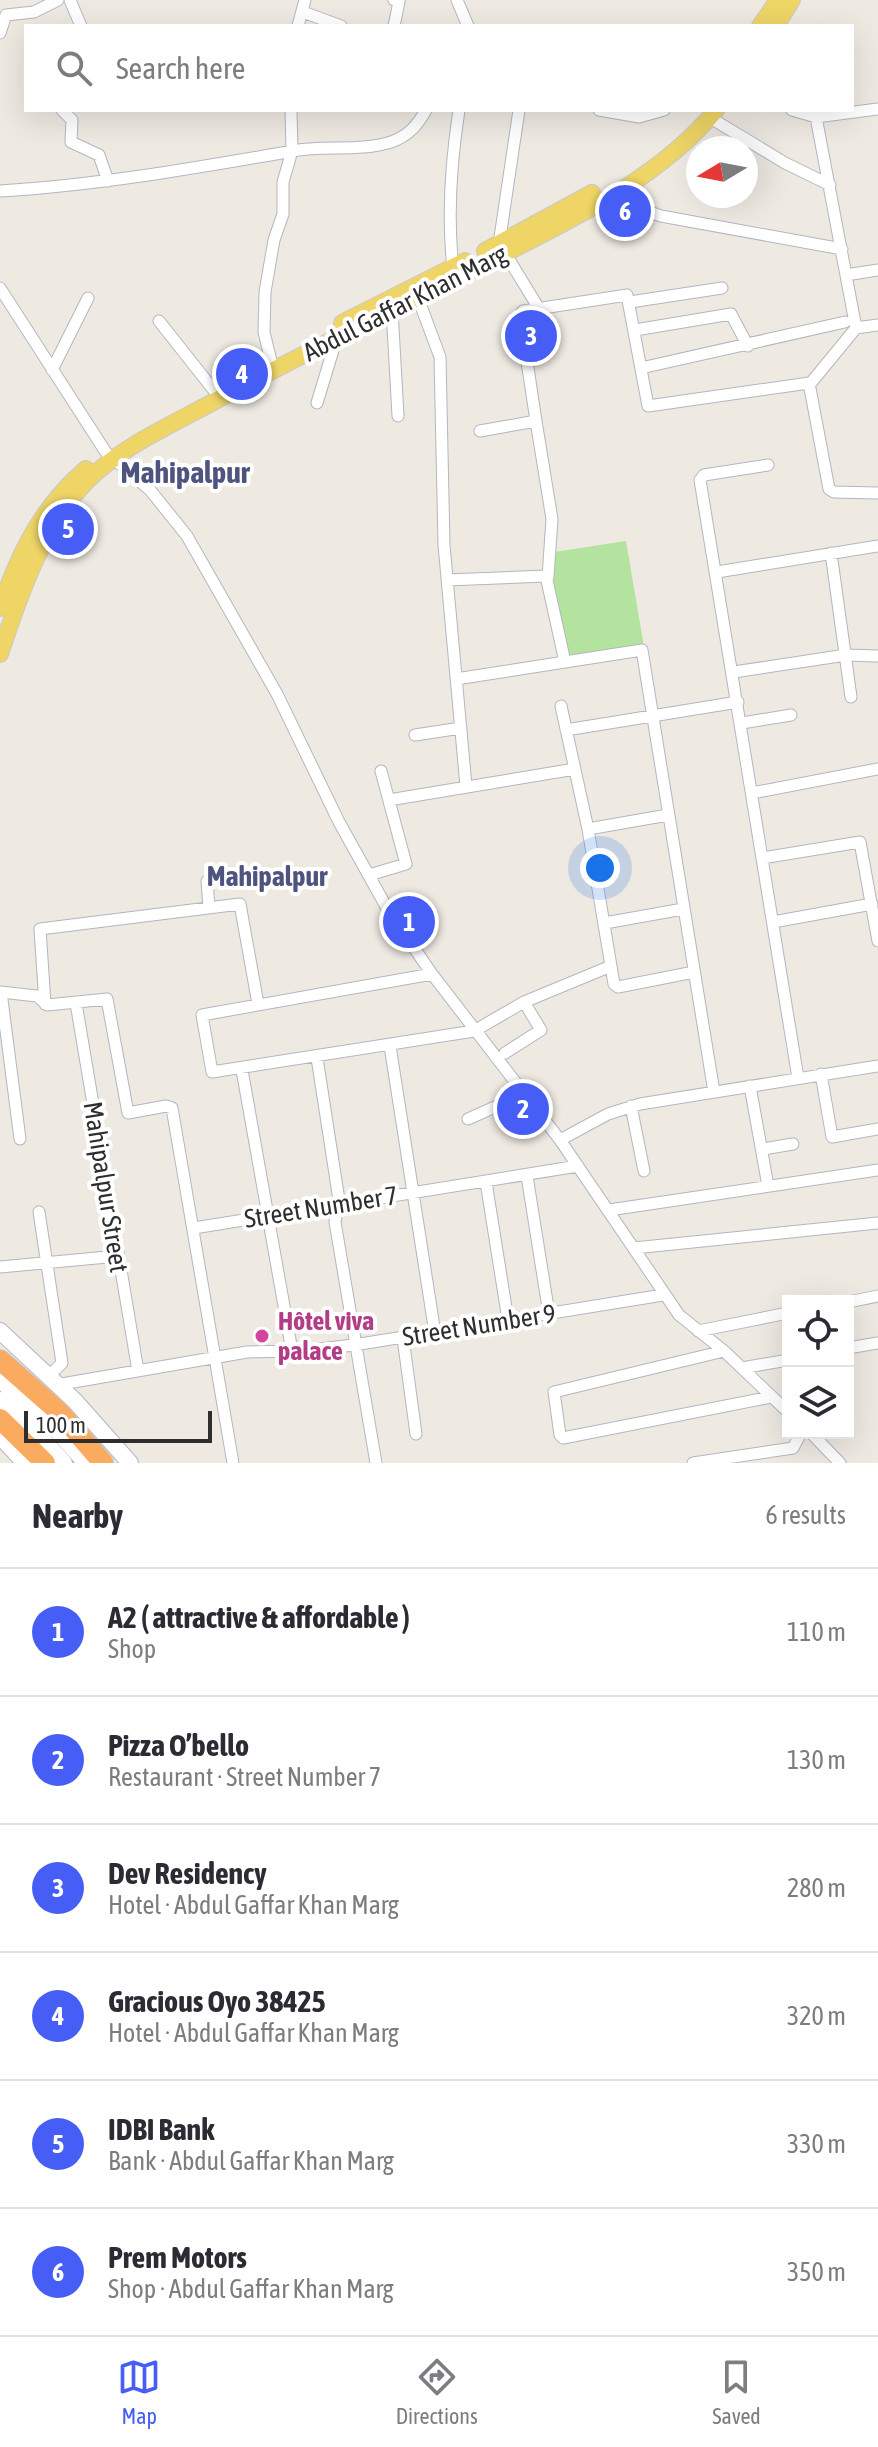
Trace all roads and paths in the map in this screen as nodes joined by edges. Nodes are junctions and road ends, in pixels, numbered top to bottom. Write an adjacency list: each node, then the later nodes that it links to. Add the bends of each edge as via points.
1 (58, 0): 8 (street)
2 (70, 0): 9 (street)
3 (457, 0): 12 (street)
4 (778, 0): 13 (main road)
5 (792, 0): 14 (main road)
6 (398, 1): 11 (street)
7 (304, 6): 10 (street)
8 (2, 19): 15 (street)
9 (80, 24)
10 (337, 24)
11 (394, 24)
12 (467, 24)
13 (761, 24)
14 (777, 24)
15 (0, 33)
16 (878, 109): 26 (street)
17 (64, 112): 28 (street, via 72,120 71,142 99,155)
18 (291, 112): 27 (street)
19 (424, 112): 27 (street, via 408,134 389,142)
20 (459, 112): 34 (street, via 449,237)
21 (519, 112): 32 (street)
22 (610, 112): 23 (street, via 639,117)
23 (657, 112)
24 (710, 112): 29 (street, via 775,158); 30 (main road, Abdul Gaffar Khan Marg, via 674,154); 32 (main road, Abdul Gaffar Khan Marg, via 655,157)
25 (799, 112): 26 (street)
26 (816, 117): 29 (street)
27 (292, 151): 28 (street); 51 (street, via 265,292 264,332)
28 (108, 181): 31 (street)
29 (830, 185): 33 (street)
30 (624, 187): 32 (main road, Abdul Gaffar Khan Marg); 33 (street, via 641,209 661,216)
31 (0, 191)
32 (502, 249): 34 (main road, Abdul Gaffar Khan Marg); 40 (main road, Abdul Gaffar Khan Marg); 42 (street)
33 (842, 249): 36 (street)
34 (453, 268): 51 (main road, Abdul Gaffar Khan Marg)
35 (878, 270): 36 (street)
36 (846, 275): 47 (street)
37 (0, 288): 53 (street)
38 (722, 288): 41 (street)
39 (88, 298): 53 (street)
40 (418, 298): 43 (main road, Abdul Gaffar Khan Marg); 67 (street, via 440,357)
41 (630, 302): 42 (street, via 626,295); 48 (street)
42 (538, 307): 58 (street, via 520,315)
43 (392, 310): 49 (main road, Abdul Gaffar Khan Marg); 57 (street)
44 (159, 321): 55 (street)
45 (845, 322): 50 (street)
46 (878, 325): 47 (street)
47 (856, 328): 54 (street)
48 (635, 330): 50 (street, via 731,314); 52 (street)
49 (337, 337): 56 (street); 60 (main road, Abdul Gaffar Khan Marg)
50 (748, 346): 52 (street)
51 (271, 361): 55 (main road, Abdul Gaffar Khan Marg)
52 (641, 368): 54 (street, via 650,408)
53 (52, 370): 60 (street)
54 (810, 384): 62 (street, via 829,489)
55 (216, 393): 60 (main road, Abdul Gaffar Khan Marg)
56 (317, 403)
57 (398, 416)
58 (536, 421): 59 (street); 66 (street, via 552,519)
59 (480, 431)
60 (111, 457): 68 (main road, Abdul Gaffar Khan Marg, via 63,488 46,509); 69 (main road, Abdul Gaffar Khan Marg, via 61,516 33,569); 93 (street, via 158,499 187,536 277,694)
61 (768, 465): 65 (street, via 700,477)
62 (878, 493)
63 (878, 546): 64 (street)
64 (831, 553): 65 (street); 70 (street)
65 (717, 572): 73 (street)
66 (548, 577): 67 (street); 72 (street)
67 (447, 580): 74 (street)
68 (0, 608)
69 (0, 654)
70 (846, 655): 71 (street); 73 (street); 75 (street)
71 (878, 656)
72 (565, 662): 74 (street); 78 (street, via 642,650)
73 (734, 672): 76 (street)
74 (456, 679): 81 (street)
75 (851, 697)
76 (738, 702): 78 (street); 80 (street)
77 (561, 706): 82 (street)
78 (652, 715): 82 (street); 90 (street)
79 (791, 715): 80 (street)
80 (742, 723): 88 (street)
81 (461, 728): 83 (street); 87 (street)
82 (566, 730): 84 (street)
83 (415, 735)
84 (575, 769): 87 (street); 91 (street)
85 (878, 769): 88 (street)
86 (381, 771): 89 (street)
87 (466, 786): 89 (street)
88 (752, 793): 92 (street)
89 (389, 800): 93 (street, via 406,866)
90 (668, 815): 91 (street); 97 (street)
91 (588, 829): 99 (street)
92 (762, 858): 95 (street, via 860,842); 98 (street)
93 (369, 875): 103 (street)
94 (207, 881): 96 (street)
95 (872, 904): 98 (street); 100 (street)
96 (209, 908): 107 (street, via 240,904); 108 (street, via 40,929)
97 (683, 909): 99 (street); 102 (street)
98 (773, 922): 116 (street)
99 (605, 923): 101 (street)
100 (878, 941)
101 (611, 966): 102 (street, via 618,987); 105 (street)
102 (694, 972): 118 (street)
103 (432, 974): 107 (street); 109 (street)
104 (0, 992): 108 (street, via 37,996); 123 (street)
105 (524, 1002): 109 (street); 111 (street, via 541,1030)
106 (76, 1003): 108 (street); 139 (street, via 108,1000 128,1113 172,1108); 141 (street, Mahipalpur Street)
107 (258, 1004): 114 (street, via 201,1017 213,1074)
108 (45, 1005)
109 (474, 1031): 110 (street); 119 (street)
110 (390, 1046): 112 (street); 133 (street)
111 (505, 1053)
112 (317, 1058): 114 (street); 134 (street)
113 (878, 1066): 115 (street)
114 (242, 1070): 137 (street)
115 (821, 1074): 116 (street); 122 (street, via 832,1137)
116 (798, 1078): 117 (street)
117 (750, 1086): 118 (street); 126 (street)
118 (714, 1092): 120 (street)
119 (524, 1094): 121 (street); 124 (street)
120 (631, 1106): 124 (street); 129 (street)
121 (468, 1119)
122 (878, 1129)
123 (20, 1139)
124 (560, 1140): 127 (street)
125 (793, 1144): 126 (street)
126 (763, 1149): 132 (street)
127 (578, 1166): 130 (street, Street Number 7); 135 (street)
128 (878, 1170): 132 (street)
129 (644, 1171)
130 (527, 1176): 131 (street, Street Number 7); 147 (street)
131 (486, 1182): 133 (street, Street Number 7); 149 (street)
132 (768, 1186): 135 (street)
133 (415, 1192): 134 (street, Street Number 7); 152 (street)
134 (339, 1204): 137 (street, Street Number 7); 155 (street, via 335,1219)
135 (609, 1210): 140 (street)
136 (39, 1212): 142 (street)
137 (268, 1216): 139 (street, Street Number 7); 157 (street)
138 (878, 1223): 140 (street)
139 (194, 1228): 159 (street)
140 (634, 1248): 144 (street)
141 (118, 1256): 142 (street); 163 (street, Mahipalpur Street)
142 (46, 1261): 143 (street); 165 (street, via 62,1363)
143 (0, 1267)
144 (663, 1295): 147 (street, Street Number 9); 151 (street)
145 (878, 1296): 146 (street)
146 (854, 1301)
147 (549, 1314): 149 (street, Street Number 9)
148 (782, 1314): 151 (street)
149 (508, 1320): 152 (street, Street Number 9)
150 (0, 1331): 165 (main road)
151 (698, 1331): 158 (street)
152 (435, 1333): 153 (street, Street Number 9)
153 (403, 1338): 155 (street, Street Number 9); 170 (street)
154 (878, 1343): 156 (street)
155 (354, 1345): 157 (street, Street Number 9); 181 (street)
156 (854, 1347)
157 (292, 1351): 159 (street, Street Number 9)
158 (724, 1351): 162 (street); 166 (street, via 553,1392 560,1435)
159 (216, 1357): 163 (street, Street Number 9); 180 (street)
160 (0, 1360): 178 (highway, via 59,1412)
161 (782, 1361): 162 (street)
162 (742, 1368): 166 (street)
163 (138, 1371): 165 (street, Street Number 9)
164 (0, 1380): 177 (main road)
165 (52, 1381): 179 (main road)
166 (771, 1397): 168 (street)
167 (0, 1400): 176 (main road)
168 (782, 1407)
169 (0, 1419): 175 (highway)
170 (416, 1434)
171 (0, 1436): 174 (main road)
172 (799, 1439): 182 (street, via 789,1449)
173 (817, 1439): 183 (street)
174 (25, 1463)
175 (45, 1463)
176 (64, 1463)
177 (86, 1463)
178 (103, 1463)
179 (130, 1463)
180 (233, 1463)
181 (376, 1463)
182 (693, 1463)
183 (840, 1463)

